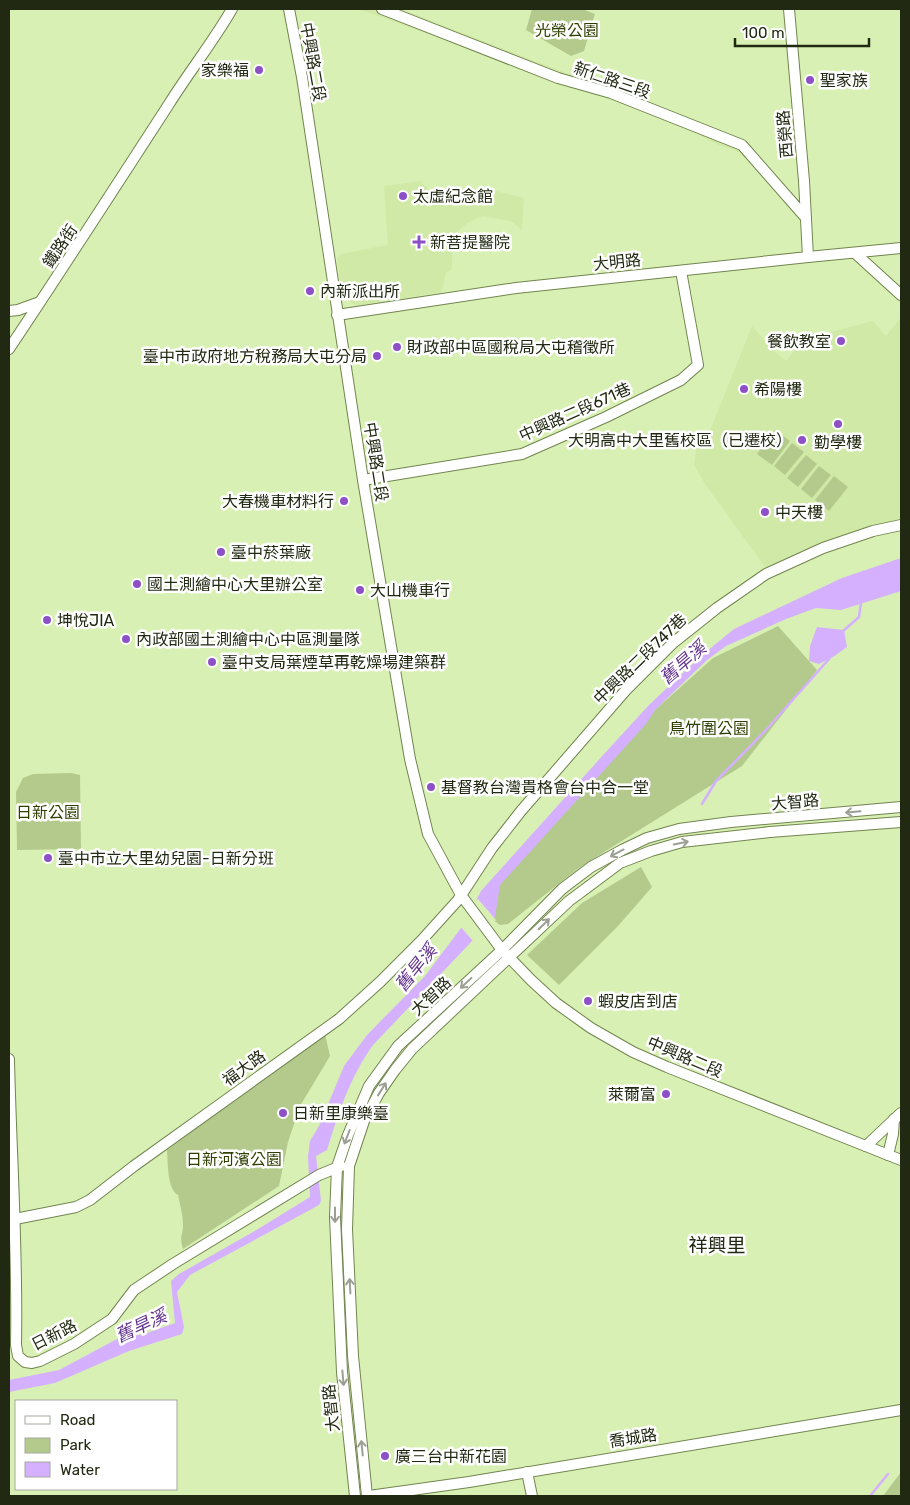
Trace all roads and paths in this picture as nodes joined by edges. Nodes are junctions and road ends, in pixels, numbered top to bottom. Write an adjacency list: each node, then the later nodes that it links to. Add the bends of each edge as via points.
1 (232, 9): 11 (street, 鐵路街)
2 (289, 9): 13 (street, 中興路二段, via 333,260)
3 (382, 9): 5 (street, 新仁路三段, via 558,78 611,93 742,144)
4 (789, 9): 5 (street, 西榮路)
5 (806, 218): 8 (street, 西榮路)
6 (901, 248): 7 (street, 大明路)
7 (855, 253): 8 (street, 大明路); 10 (street)
8 (808, 257): 9 (street, 大明路)
9 (682, 271): 13 (street, 大明路, via 516,288); 15 (street, 中興路二段671巷, via 698,365 681,380 522,454)
10 (901, 295)
11 (41, 301): 12 (street); 14 (street, 鐵路街)
12 (9, 310)
13 (337, 316): 15 (street, 中興路二段)
14 (9, 349)
15 (363, 480): 19 (street, 中興路二段, via 410,759 428,834)
16 (901, 525): 19 (street, 中興路二段747巷, via 823,547 766,574 674,643 626,690 521,811)
17 (901, 807): 20 (street, 大智路, one-way to 20, via 679,829 647,838 591,867 562,889)
18 (901, 822): 20 (street, 大智路, one-way to 18, via 600,877 620,863 651,851 682,842)
19 (461, 895): 20 (street, 中興路二段); 28 (street, 福大路, via 421,941 339,1019 90,1200 76,1207)
20 (505, 954): 23 (street, 中興路二段, via 556,1003 633,1052); 26 (street, 大智路, one-way to 20, via 364,1122 395,1070); 27 (street, 大智路, one-way to 27, via 398,1046 369,1086)
21 (9, 1059): 28 (street, 日新路)
22 (897, 1116): 23 (street); 24 (street)
23 (866, 1146): 24 (street, 中興路二段)
24 (888, 1155): 25 (street, 中興路二段)
25 (901, 1160)
26 (349, 1166): 27 (street, 日新路); 32 (street, 大智路, one-way to 26, via 353,1356)
27 (337, 1167): 28 (street, 日新路, via 173,1264 134,1290 112,1319 40,1362 25,1362 18,1356 16,1345); 31 (street, 大智路, one-way to 31, via 335,1217 342,1372)
28 (16, 1219)
29 (901, 1410): 30 (street, 喬城路)
30 (527, 1472): 32 (street, 喬城路); 33 (street)
31 (355, 1496)
32 (368, 1496)
33 (532, 1496)

